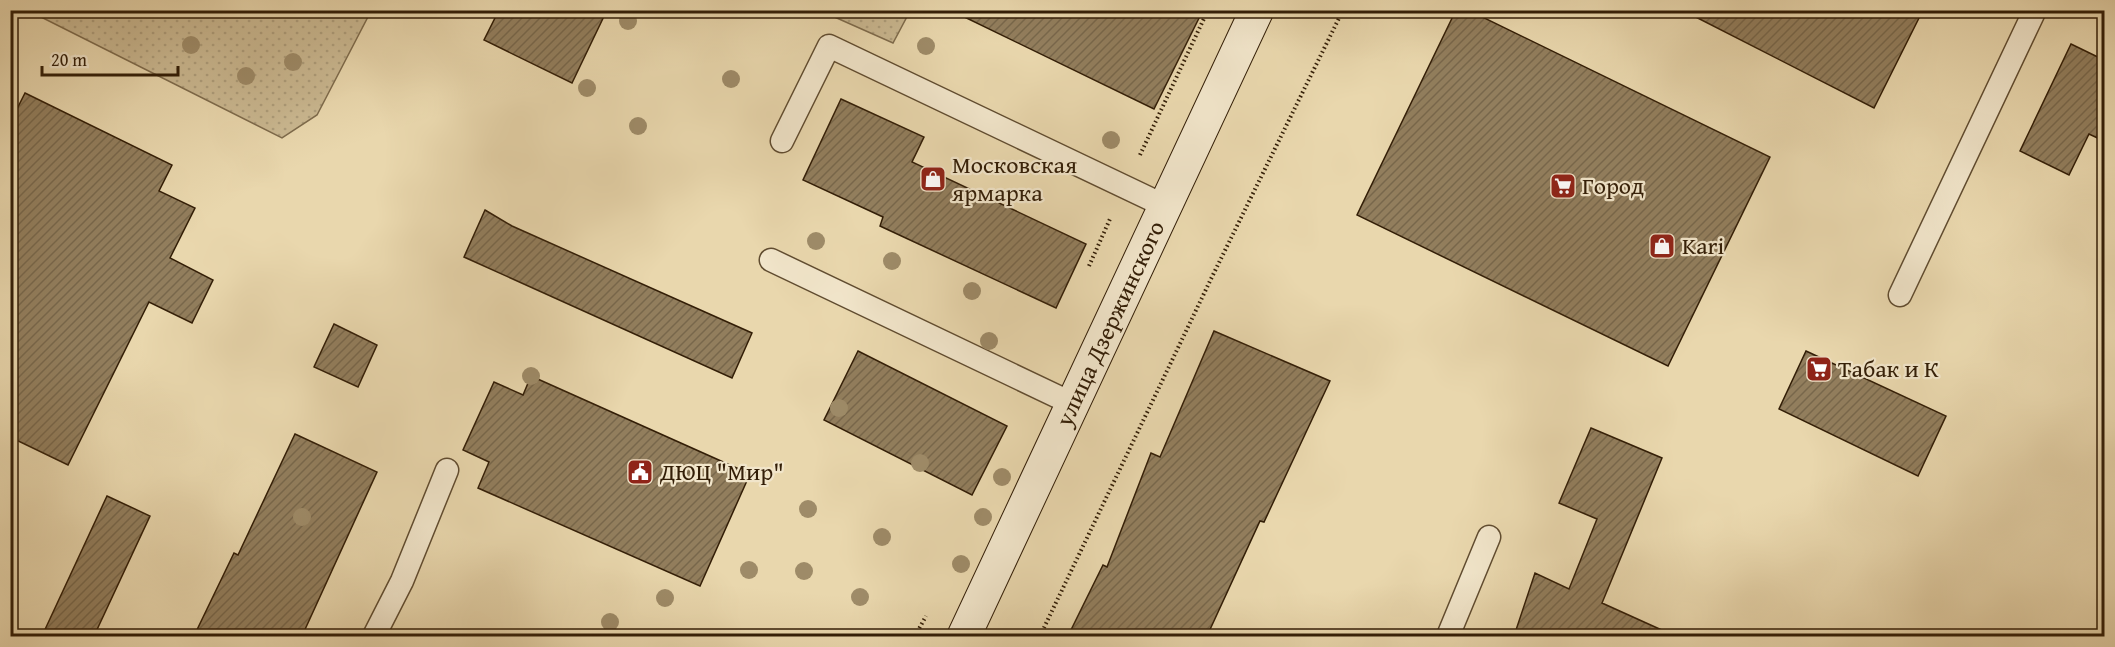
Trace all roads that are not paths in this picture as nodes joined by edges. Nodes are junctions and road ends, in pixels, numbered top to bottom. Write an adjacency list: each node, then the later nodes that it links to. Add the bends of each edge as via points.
1 (1257, 10): 4 (main road, улица Дзержинского)
2 (2035, 10): 6 (lane)
3 (782, 141): 4 (lane, via 829,46)
4 (1165, 206): 7 (main road, улица Дзержинского)
5 (771, 261): 7 (lane)
6 (1900, 295)
7 (1073, 404): 11 (main road, улица Дзержинского)
8 (447, 470): 10 (lane, via 402,581)
9 (1489, 537): 12 (lane)
10 (374, 636)
11 (964, 636)
12 (1448, 636)

